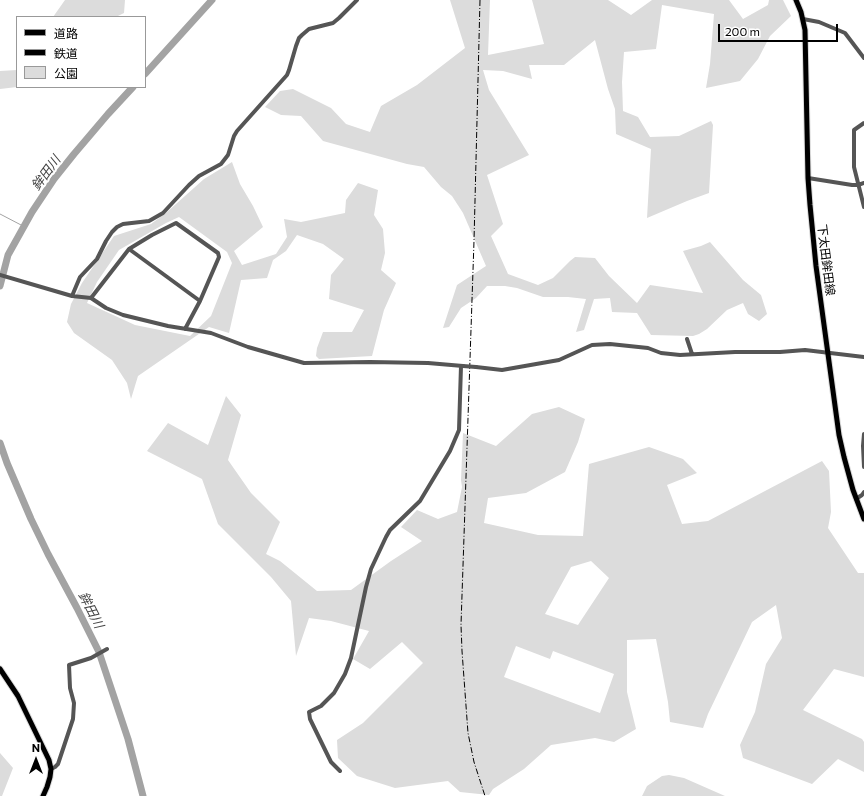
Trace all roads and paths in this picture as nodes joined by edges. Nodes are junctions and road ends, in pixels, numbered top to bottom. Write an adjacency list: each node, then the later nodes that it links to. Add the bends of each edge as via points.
1 (357, 0): 12 (street, via 333,23 309,29 298,38 287,75 237,131 228,155 221,164 200,176 162,213 149,221 117,227 96,259 80,277)
2 (796, 0): 3 (main road, 下太田鉾田線)
3 (803, 19): 4 (street, via 845,33); 6 (main road, 下太田鉾田線)
4 (864, 58)
5 (864, 123): 8 (street, via 854,130 854,167)
6 (808, 178): 8 (street); 18 (main road, 下太田鉾田線, via 813,240)
7 (864, 183): 8 (street)
8 (858, 185): 9 (street)
9 (864, 207)
10 (129, 249): 13 (street); 14 (street); 14 (street, via 176,223 203,242 218,253 219,257)
11 (0, 275): 12 (street)
12 (72, 296): 13 (street)
13 (91, 298): 15 (street, via 123,316)
14 (200, 301): 15 (street)
15 (185, 329): 20 (street, via 211,333 304,363 370,362)
16 (687, 339): 17 (street)
17 (692, 354): 18 (street, via 805,350); 20 (street, bridge, via 661,353 648,348 610,344 592,345 559,360 502,370)
18 (828, 354): 19 (street); 24 (main road, 下太田鉾田線, via 839,435)
19 (864, 357)
20 (462, 366): 29 (street, via 459,430 450,451 420,501 386,537 371,569 345,674 328,700 309,712 331,762)
21 (864, 435): 22 (street)
22 (864, 467)
23 (864, 492): 24 (street)
24 (856, 499): 25 (main road, 下太田鉾田線)
25 (864, 519)
26 (107, 649): 28 (street, via 91,658 69,665 70,688 74,703 73,718 58,764)
27 (0, 669): 28 (main road, via 18,696)
28 (51, 769): 30 (main road)
29 (340, 771)
30 (43, 796)

